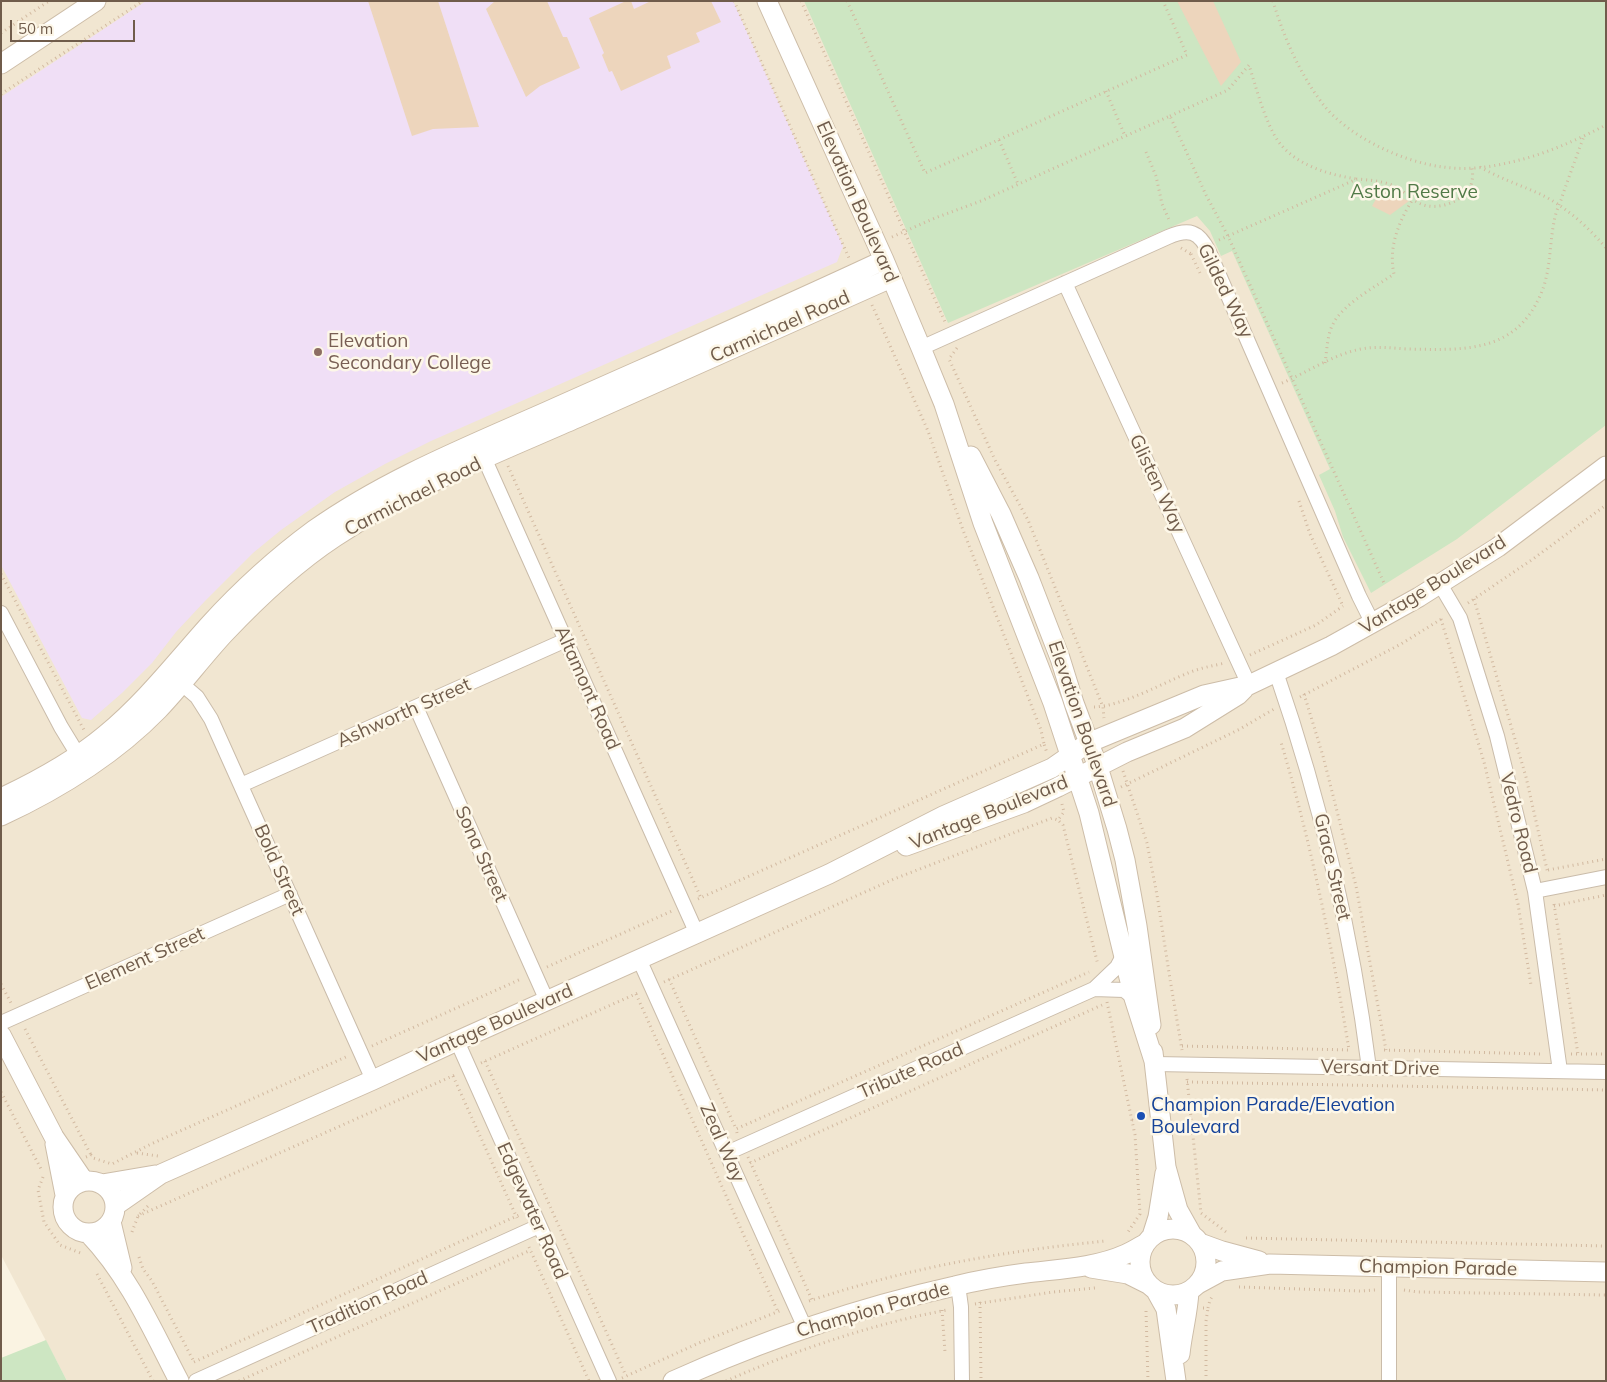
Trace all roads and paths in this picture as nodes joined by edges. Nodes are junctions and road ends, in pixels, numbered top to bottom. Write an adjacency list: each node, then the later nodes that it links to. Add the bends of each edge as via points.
1 (50, 1): 9 (path)
2 (96, 1): 10 (street)
3 (143, 1): 12 (path)
4 (734, 1): 31 (path)
5 (767, 1): 29 (street, Elevation Boulevard)
6 (847, 1): 17 (path, via 925,173)
7 (1163, 1): 11 (path, via 1187,54)
8 (1273, 1): 19 (path, via 1297,63 1337,120 1355,134 1409,159 1443,167)
9 (1, 33)
10 (1, 64)
11 (1106, 91): 15 (path); 17 (path)
12 (1, 94)
13 (1170, 116): 15 (path); 21 (path, via 1228,90 1249,65 1271,128 1286,150 1324,172); 26 (path)
14 (1606, 125): 16 (path)
15 (1126, 136): 22 (path)
16 (1584, 136): 20 (path, via 1531,157); 24 (path)
17 (999, 140): 22 (path)
18 (1146, 152): 25 (path)
19 (1472, 168): 20 (path); 23 (path, via 1469,188 1452,202 1431,207)
20 (1480, 168): 24 (path)
21 (1357, 179): 23 (path, via 1394,186); 26 (path)
22 (1018, 184): 29 (path, via 935,218)
23 (1413, 199): 35 (path, via 1394,240 1394,274 1338,316 1332,325)
24 (1559, 204): 28 (path); 35 (path, via 1554,220 1549,270 1541,294 1534,310 1509,335 1486,345 1467,348 1361,349)
25 (1175, 234): 27 (street, Gilded Way, via 1193,232); 30 (path, via 1181,250); 33 (street, Gilded Way)
26 (1228, 236): 27 (path); 36 (path)
27 (1207, 246): 37 (street, Gilded Way)
28 (1606, 248)
29 (880, 253): 31 (street, Carmichael Road); 31 (path); 32 (street, Elevation Boulevard)
30 (1191, 254)
31 (856, 274): 32 (street, Carmichael Road); 39 (street, Carmichael Road); 64 (path, via 873,305 928,432)
32 (891, 278): 34 (street, Elevation Boulevard)
33 (1065, 283): 34 (street, Gilded Way); 53 (street, Glisten Way)
34 (921, 348): 38 (street, Elevation Boulevard)
35 (1324, 363): 36 (path)
36 (1292, 379): 37 (path); 45 (path)
37 (1270, 388): 47 (street, Gilded Way)
38 (944, 404): 60 (street, Elevation Boulevard, via 993,497 1030,578); 62 (street, Elevation Boulevard, via 983,523)
39 (480, 451): 52 (street, Altamont Road); 55 (street, Carmichael Road, via 385,487 315,530 278,558 209,625)
40 (516, 462): 90 (path, via 507,466)
41 (1604, 471): 46 (street, Vantage Boulevard)
42 (1605, 505): 43 (path); 48 (path)
43 (1606, 510)
44 (1, 574): 63 (path)
45 (1384, 582)
46 (1440, 584): 48 (street, Vedro Road); 51 (street, Vantage Boulevard)
47 (1359, 596): 51 (street, Gilded Way); 53 (path, via 1316,625)
48 (1457, 610): 50 (path); 87 (street, Vedro Road, via 1497,736)
49 (1, 613): 71 (street)
50 (1441, 619): 57 (path, via 1401,644); 101 (path, via 1484,762 1518,904)
51 (1373, 624): 54 (street, Vantage Boulevard)
52 (566, 640): 58 (street, Ashworth Street); 91 (street, Altamont Road)
53 (1238, 660): 56 (street, Glisten Way); 60 (path, via 1200,668 1124,700)
54 (1276, 672): 56 (street, Vantage Boulevard); 57 (street, Grace Street)
55 (176, 678): 71 (street, Carmichael Road, via 104,736); 75 (street, Bold Street, via 197,697 208,714)
56 (1249, 685): 66 (street, Vantage Boulevard, via 1204,695); 72 (street, Vantage Boulevard, via 1185,728)
57 (1287, 703): 59 (path); 113 (street, Grace Street, via 1334,872)
58 (416, 707): 75 (street, Ashworth Street); 96 (street, Sona Street)
59 (1272, 710): 61 (path); 70 (path)
60 (1078, 713): 66 (street, Elevation Boulevard)
61 (1274, 719)
62 (1059, 722): 64 (path); 69 (street, Elevation Boulevard)
63 (84, 730)
64 (1040, 730): 67 (path)
65 (1279, 736): 112 (path, via 1322,899)
66 (1088, 743): 69 (street, Vantage Boulevard); 72 (street, Elevation Boulevard)
67 (1044, 744): 73 (path); 90 (path)
68 (1177, 750): 70 (path)
69 (1070, 755): 73 (street, Vantage Boulevard); 74 (street, Elevation Boulevard)
70 (1182, 758): 77 (path)
71 (83, 762): 78 (street, Carmichael Road); 81 (street, Carmichael Road, via 30,803)
72 (1098, 767): 74 (street, Vantage Boulevard); 77 (street, Elevation Boulevard)
73 (1052, 768): 85 (street, Vantage Boulevard, via 944,816)
74 (1078, 778): 76 (street, Vantage Boulevard); 79 (street, Elevation Boulevard)
75 (241, 785): 88 (street, Bold Street)
76 (1058, 787): 80 (path); 85 (street, Vantage Boulevard, via 974,822)
77 (1106, 794): 119 (street, Elevation Boulevard, via 1117,829 1135,916)
78 (1, 798)
79 (1086, 803): 80 (path); 94 (street, Elevation Boulevard)
80 (1064, 812): 82 (path)
81 (1, 816)
82 (1058, 820): 97 (path, via 1052,818 894,878); 99 (path, via 1063,826)
83 (1606, 859): 84 (path)
84 (1547, 870)
85 (829, 874): 93 (street, Vantage Boulevard)
86 (1606, 877): 87 (street)
87 (1535, 892): 117 (street, Vedro Road)
88 (290, 894): 106 (street, Element Street); 114 (street, Bold Street)
89 (1606, 895): 92 (path)
90 (701, 898): 91 (path)
91 (685, 906): 93 (street, Altamont Road); 96 (path)
92 (1554, 906)
93 (697, 934): 95 (street, Vantage Boulevard)
94 (1124, 954): 99 (street); 103 (street, Elevation Boulevard)
95 (640, 959): 100 (street, Zeal Way); 104 (street, Vantage Boulevard)
96 (534, 973): 104 (street, Sona Street); 114 (path)
97 (669, 979): 100 (path); 129 (path)
98 (1, 984): 106 (path)
99 (1100, 986): 103 (street, via 1124,990); 105 (path); 132 (street, Tribute Road)
100 (652, 987): 102 (path); 132 (street, Zeal Way)
101 (1532, 988)
102 (636, 994): 118 (path); 137 (path)
103 (1134, 998): 119 (street, Elevation Boulevard)
104 (547, 1001): 109 (street, Vantage Boulevard)
105 (1107, 1002): 128 (path); 135 (path)
106 (18, 1016): 107 (street, Element Street); 133 (path)
107 (1, 1024)
108 (1, 1035): 130 (street)
109 (457, 1041): 121 (street, Edgewater Road); 124 (street, Vantage Boulevard)
110 (1541, 1044): 115 (path)
111 (1182, 1046): 112 (path)
112 (1350, 1050): 113 (path)
113 (1367, 1050): 115 (path); 120 (street, Grace Street)
114 (360, 1051): 124 (street, Bold Street); 131 (path)
115 (1542, 1054): 117 (path)
116 (1606, 1054): 117 (path)
117 (1559, 1055): 122 (street, Vedro Road)
118 (485, 1062): 121 (path); 140 (path)
119 (1155, 1064): 120 (street, Versant Drive); 134 (street, Elevation Boulevard)
120 (1369, 1068): 122 (street, Versant Drive)
121 (469, 1069): 141 (street, Edgewater Road); 143 (path)
122 (1560, 1071): 123 (street, Versant Drive)
123 (1606, 1072)
124 (373, 1080): 136 (street, Vantage Boulevard)
125 (1187, 1082): 126 (path)
126 (1606, 1090)
127 (1140, 1118): 128 (path)
128 (1132, 1120): 147 (path, via 1140,1214)
129 (736, 1129)
130 (54, 1137): 138 (street); 139 (street)
131 (136, 1153)
132 (727, 1153): 135 (street, Zeal Way)
133 (91, 1155)
134 (1166, 1167): 148 (street, Elevation Boulevard, via 1178,1210); 150 (street, Elevation Boulevard, via 1158,1216)
135 (734, 1170): 137 (path); 168 (street, Zeal Way)
136 (161, 1174): 138 (street, Vantage Boulevard); 142 (street, Vantage Boulevard)
137 (717, 1177): 173 (path)
138 (93, 1182): 139 (street, via 69,1188); 142 (street, via 111,1193)
139 (65, 1195): 146 (street, via 62,1202 64,1218 74,1229)
140 (548, 1202): 141 (path); 177 (path)
141 (532, 1210): 144 (street, Edgewater Road); 176 (path)
142 (113, 1214): 146 (street, via 101,1231); 158 (street)
143 (138, 1216)
144 (539, 1226): 178 (street, Tradition Road); 179 (street, Edgewater Road)
145 (132, 1233): 149 (path)
146 (89, 1234): 158 (street)
147 (1124, 1235)
148 (1196, 1239): 150 (street, via 1182,1230 1172,1229 1162,1231); 154 (street, Champion Parade, via 1222,1251); 165 (street, via 1205,1253 1206,1264)
149 (134, 1240)
150 (1149, 1240): 155 (street, Champion Parade, via 1127,1254); 161 (street, via 1141,1253 1140,1264 1142,1274)
151 (1112, 1241): 168 (path, via 1021,1250 946,1264)
152 (531, 1250): 181 (path)
153 (138, 1253): 176 (path)
154 (1270, 1264): 156 (street, Champion Parade); 165 (street, Champion Parade, via 1222,1271)
155 (1080, 1266): 159 (street, Champion Parade); 161 (street, Champion Parade, via 1128,1274)
156 (1389, 1267): 157 (street, Champion Parade); 163 (street)
157 (1606, 1272)
158 (124, 1276): 180 (street)
159 (958, 1285): 169 (street); 174 (street, Champion Parade, via 893,1300)
160 (1099, 1287): 167 (path)
161 (1152, 1287): 165 (street, via 1167,1295); 171 (street)
162 (1232, 1287): 163 (path)
163 (1388, 1289): 166 (path); 189 (street)
164 (1216, 1293): 170 (path)
165 (1192, 1295): 170 (path); 187 (street, via 1182,1331)
166 (1606, 1296)
167 (980, 1302): 169 (path); 185 (path)
168 (795, 1306): 173 (path); 174 (street, Zeal Way)
169 (961, 1307): 172 (path); 184 (street)
170 (1208, 1308): 188 (path)
171 (1166, 1309): 186 (path, via 1146,1309); 187 (street)
172 (942, 1310): 175 (path); 183 (path, via 822,1344)
173 (778, 1312): 177 (path)
174 (805, 1328): 182 (street, Champion Parade)
175 (945, 1361)
176 (194, 1362): 178 (path)
177 (626, 1376): 179 (path)
178 (199, 1379)
179 (615, 1379)
180 (179, 1381)
181 (239, 1381)
182 (673, 1381)
183 (726, 1381)
184 (962, 1381)
185 (980, 1381)
186 (1148, 1381)
187 (1176, 1381)
188 (1206, 1381)
189 (1389, 1381)

